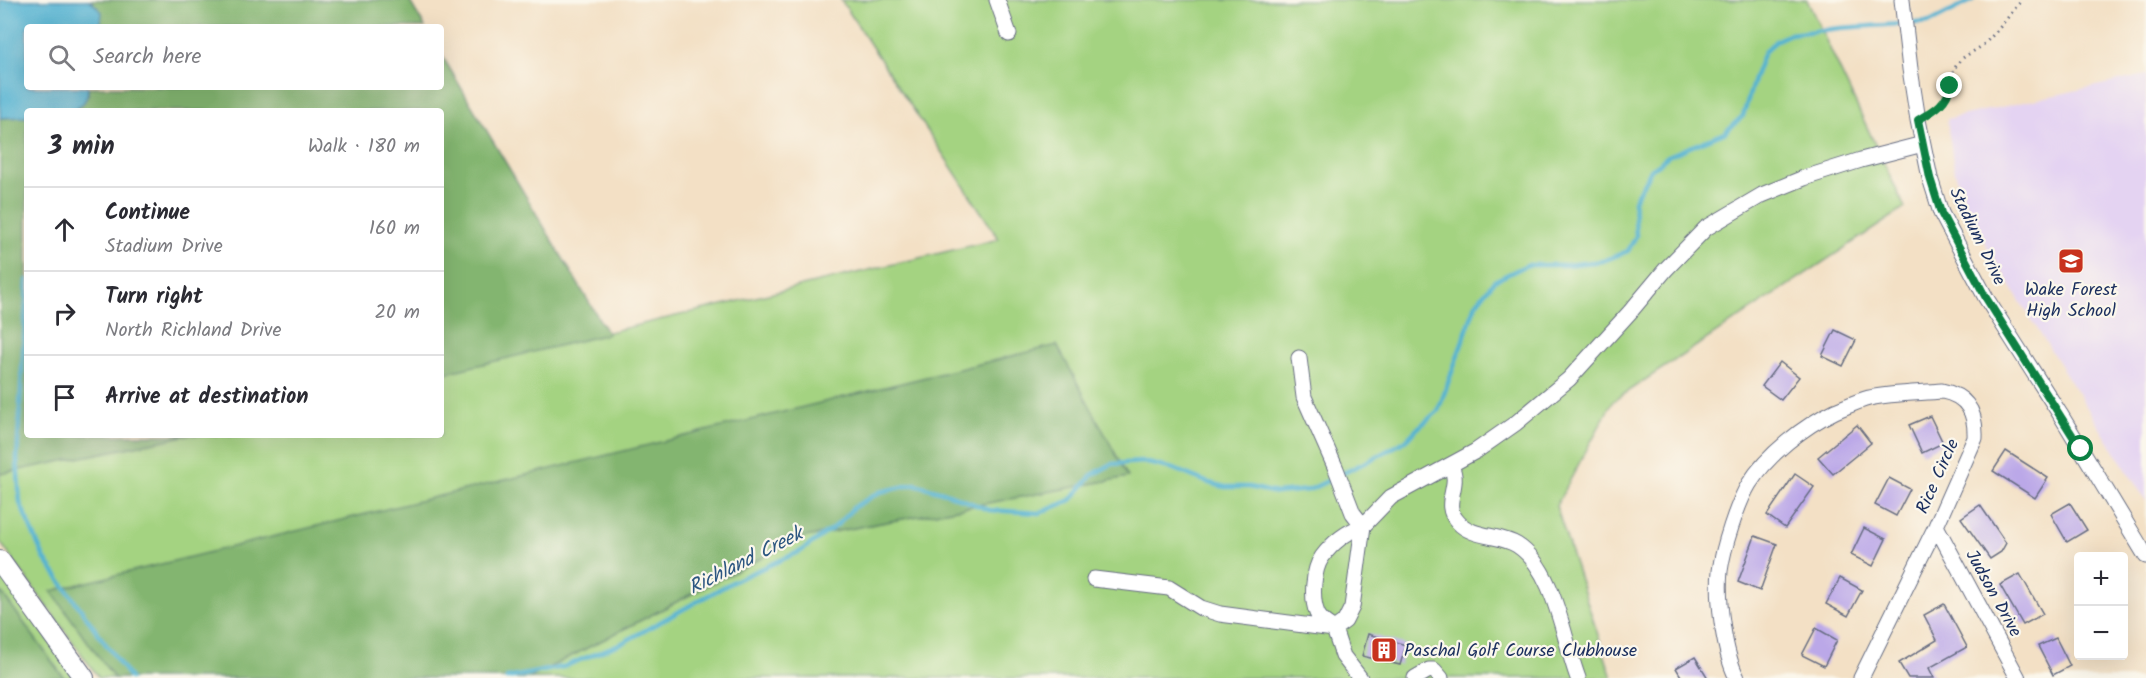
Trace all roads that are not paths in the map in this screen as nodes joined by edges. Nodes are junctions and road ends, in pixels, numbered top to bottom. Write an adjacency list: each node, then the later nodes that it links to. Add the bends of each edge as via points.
1 (997, 0): 3 (street)
2 (1902, 0): 4 (street, Stadium Drive)
3 (1009, 34)
4 (1923, 144): 6 (street, via 1804,178 1762,195 1706,228 1569,379 1516,423); 9 (street, Stadium Drive, via 1941,213 1962,254)
5 (1299, 358): 7 (street, via 1304,397 1353,513)
6 (1451, 466): 7 (street, via 1391,497); 17 (street, via 1455,475 1449,504 1452,514 1466,529 1506,539 1533,558 1554,604)
7 (1363, 526): 12 (street, via 1352,606 1345,621); 12 (street, via 1349,531 1321,559 1314,598 1323,622)
8 (1936, 526): 18 (street, Rice Circle, via 1975,438 1976,423 1961,398 1942,391 1869,398 1799,433 1749,485 1729,533 1720,572 1722,623); 19 (street, Rice Circle); 20 (street, Judson Drive)
9 (2146, 556)
10 (0, 561): 13 (main road)
11 (1094, 579): 12 (street, via 1169,588 1201,608 1220,614)
12 (1334, 629): 14 (street, via 1343,656)
13 (84, 678)
14 (1360, 678)
15 (1415, 678): 16 (street, via 1429,670)
16 (1442, 678)
17 (1578, 678)
18 (1737, 678)
19 (1861, 678)
20 (2018, 678)

